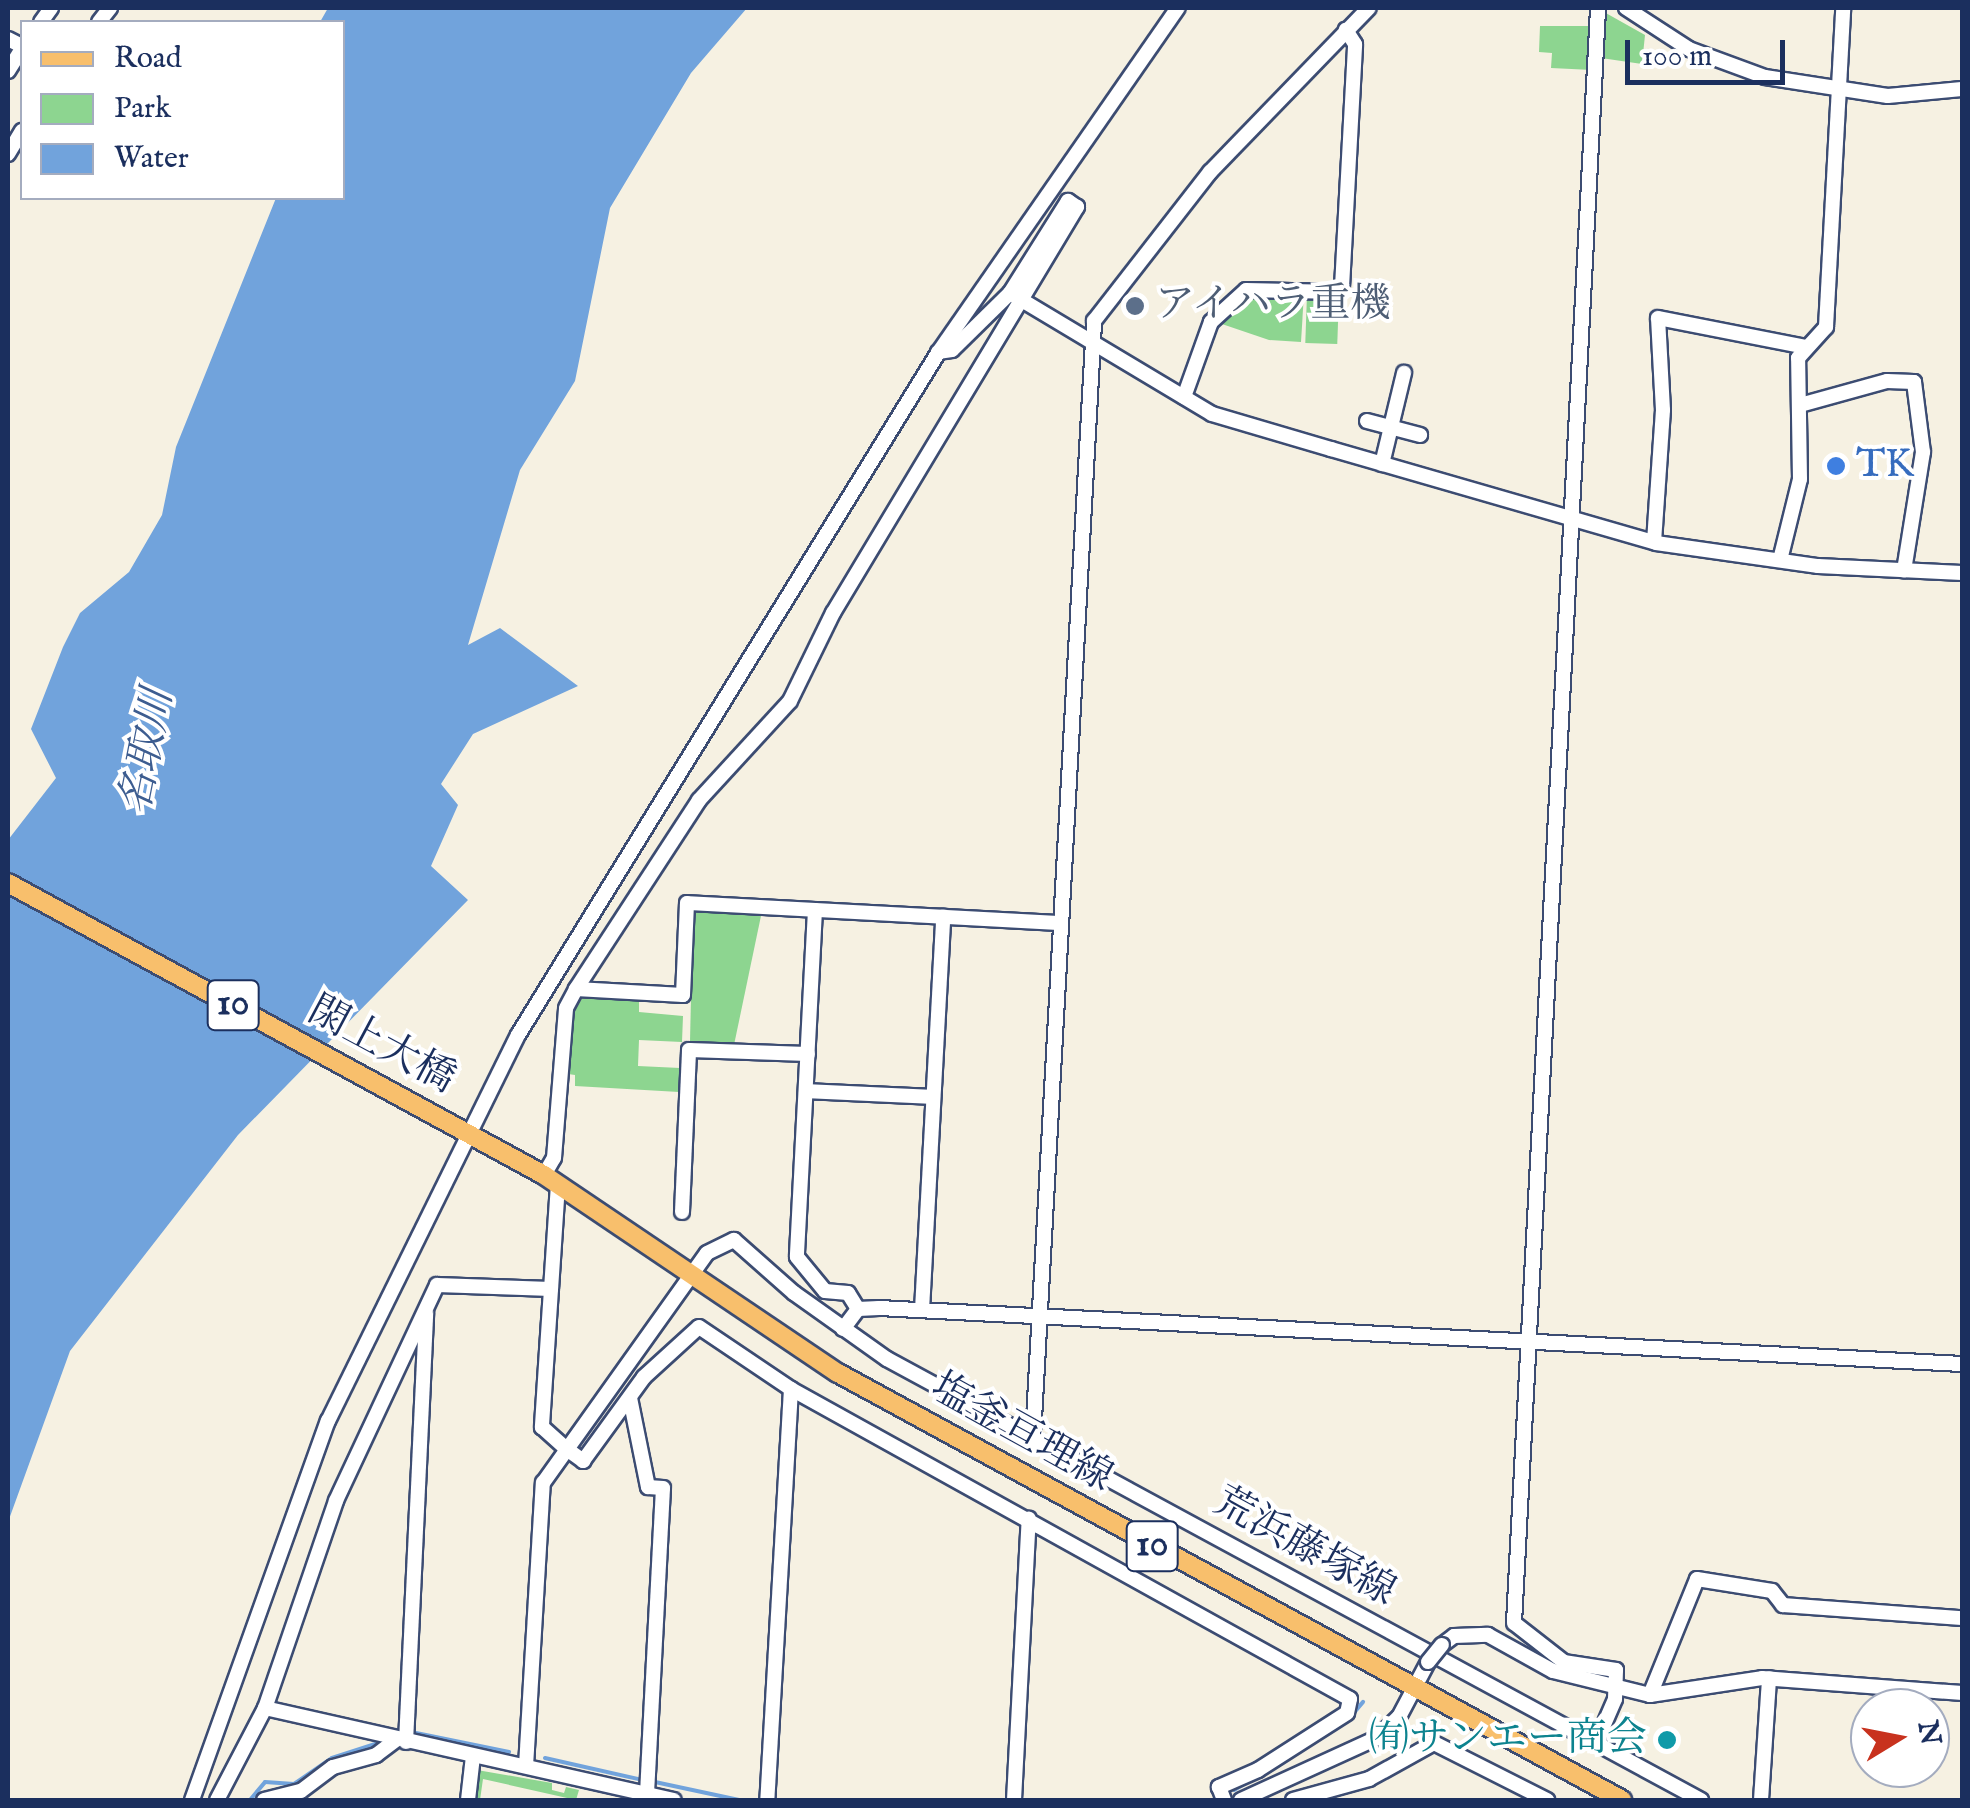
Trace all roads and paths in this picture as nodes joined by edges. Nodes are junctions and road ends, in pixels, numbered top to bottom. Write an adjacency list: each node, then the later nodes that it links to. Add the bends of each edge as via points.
1 (1178, 8): 12 (street)
2 (1370, 8): 6 (street)
3 (1598, 8): 20 (street)
4 (1626, 8): 7 (street, via 1664,37 1732,67)
5 (1843, 8): 7 (street)
6 (1346, 30): 10 (street, via 1210,172 1102,308); 14 (street, via 1355,44 1342,287 1246,290 1211,322)
7 (1838, 88): 8 (street, via 1909,96); 11 (street, via 1826,327)
8 (1962, 89)
9 (1014, 298): 9 (street, via 1068,201 1077,207); 10 (street); 12 (street, via 952,350); 29 (street, via 833,613 790,701 699,800)
10 (1090, 342): 14 (street); 28 (street)
11 (1806, 347): 15 (street, via 1798,358); 21 (street, via 1658,318 1662,410)
12 (938, 352): 33 (street)
13 (1404, 372): 17 (street)
14 (1184, 398): 19 (street, via 1212,414)
15 (1800, 405): 22 (street, via 1800,480); 23 (street, via 1887,381 1914,382 1923,452)
16 (1367, 421): 17 (street)
17 (1391, 428): 18 (street); 19 (street)
18 (1420, 436)
19 (1382, 464): 20 (street)
20 (1572, 518): 21 (street); 43 (street)
21 (1654, 542): 22 (street)
22 (1780, 560): 23 (street)
23 (1904, 570): 24 (street)
24 (1962, 573)
25 (8, 883): 33 (main road, 閖上大橋 / 10)
26 (816, 910): 27 (street); 29 (street, via 687,904 682,994); 30 (street)
27 (942, 917): 28 (street); 32 (street)
28 (1060, 923): 41 (street)
29 (576, 989): 34 (street, via 566,1008)
30 (808, 1054): 31 (street); 35 (street, via 690,1050)
31 (806, 1091): 32 (street); 39 (street, via 797,1258 825,1291 848,1293)
32 (934, 1097): 40 (street)
33 (463, 1129): 34 (main road, 塩釜亘理線 / 10); 63 (street, via 328,1421)
34 (551, 1180): 36 (main road, 塩釜亘理線 / 10); 37 (street)
35 (682, 1212)
36 (692, 1275): 42 (street, 荒浜藤塚線, via 707,1253 734,1240); 48 (street); 52 (main road, 塩釜亘理線 / 10, via 838,1374)
37 (551, 1290): 38 (street, via 437,1285); 48 (street, via 542,1427)
38 (426, 1306): 56 (street, via 336,1501); 57 (street)
39 (858, 1310): 40 (street); 42 (street)
40 (922, 1310): 41 (street)
41 (1040, 1316): 43 (street); 47 (street)
42 (843, 1329): 47 (street, 荒浜藤塚線)
43 (1530, 1342): 44 (street); 53 (street, via 1514,1623 1564,1662 1613,1666)
44 (1962, 1364)
45 (791, 1389): 46 (street, via 699,1326); 49 (street); 68 (street)
46 (630, 1398): 48 (street, via 583,1460); 62 (street, via 648,1487 663,1488)
47 (1033, 1438): 58 (street, 荒浜藤塚線)
48 (564, 1447): 60 (street, via 540,1501)
49 (1029, 1518): 69 (street); 70 (street, via 1350,1699 1347,1713 1219,1787)
50 (1962, 1618): 55 (street, via 1783,1606 1772,1591 1697,1579)
51 (1768, 1678): 54 (street); 55 (street); 76 (street)
52 (1415, 1688): 53 (street, bridge, via 1442,1644 1454,1636 1488,1635 1553,1671); 71 (street, via 1378,1738); 74 (main road, 塩釜亘理線 / 10)
53 (1617, 1690): 55 (street); 58 (street)
54 (1962, 1693)
55 (1650, 1695)
56 (265, 1708): 57 (street); 64 (street)
57 (401, 1741): 59 (street); 65 (street, via 333,1767 301,1792)
58 (1596, 1743): 75 (street, 荒浜藤塚線)
59 (473, 1756): 60 (street); 66 (street)
60 (526, 1766): 62 (street)
61 (1532, 1796): 72 (street, via 1434,1743 1368,1779); 73 (street)
62 (650, 1797): 67 (street)
63 (192, 1800)
64 (217, 1800)
65 (264, 1800)
66 (468, 1800)
67 (674, 1800)
68 (767, 1800)
69 (1014, 1800)
70 (1224, 1800)
71 (1241, 1800)
72 (1293, 1800)
73 (1548, 1800)
74 (1622, 1800)
75 (1702, 1800)
76 (1761, 1800)

